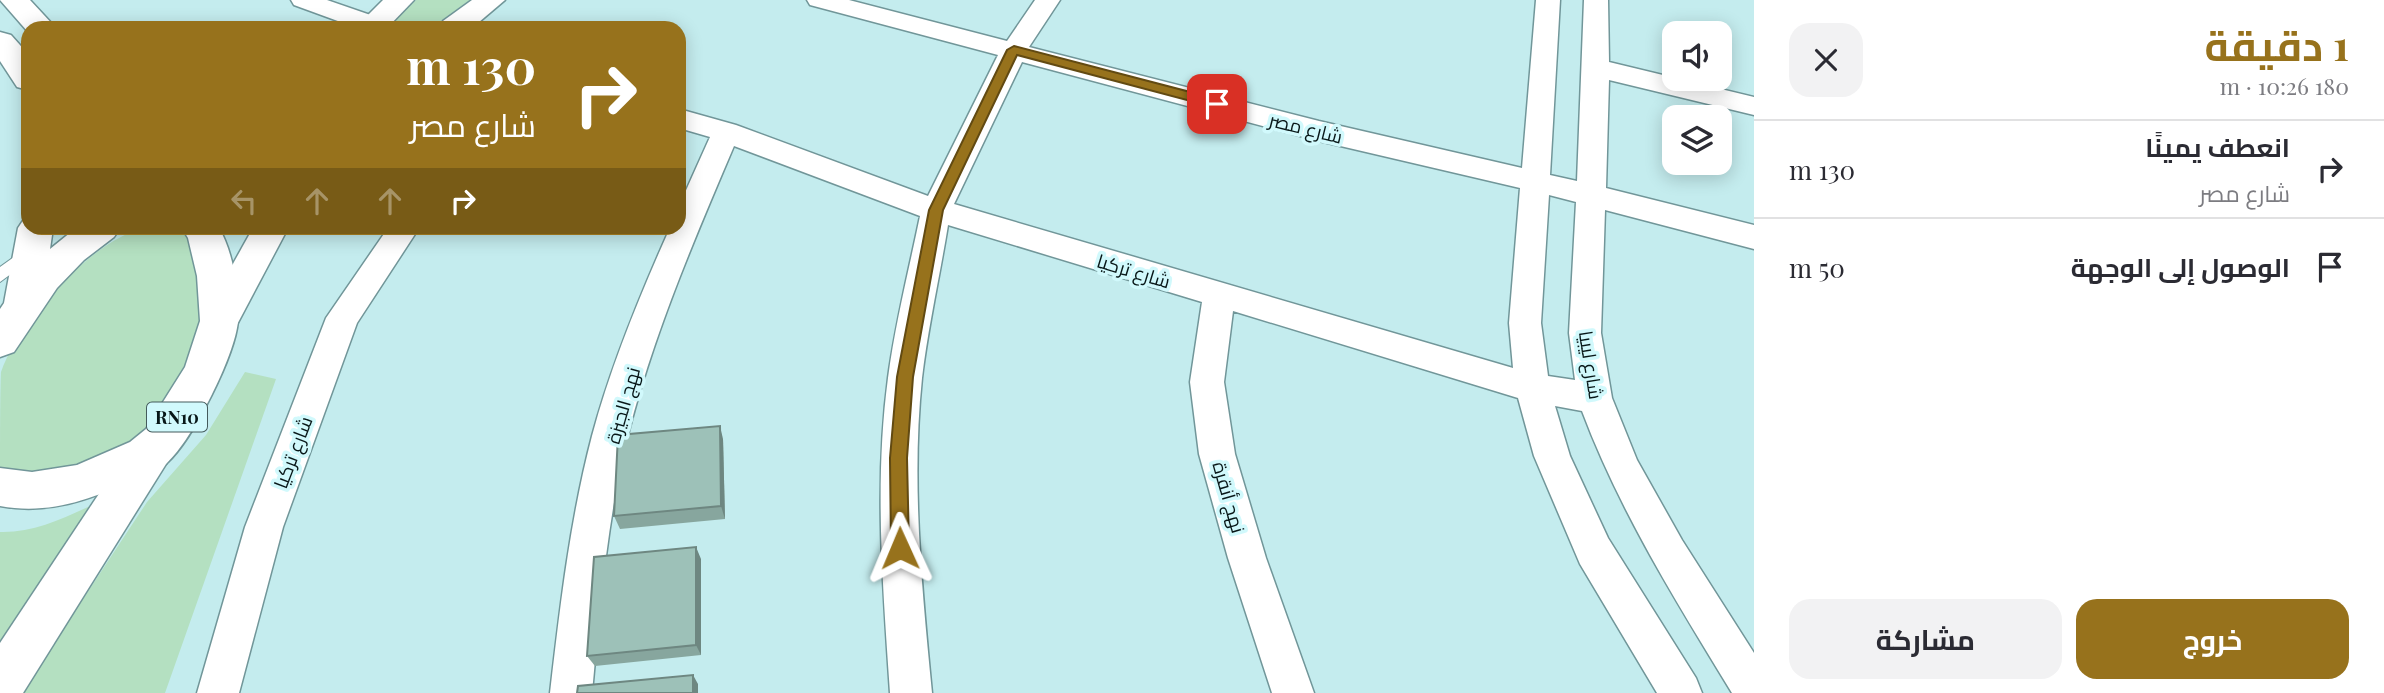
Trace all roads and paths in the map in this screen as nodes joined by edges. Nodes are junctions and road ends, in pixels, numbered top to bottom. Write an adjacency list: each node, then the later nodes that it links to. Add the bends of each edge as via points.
1 (13, 0): 9 (main road)
2 (303, 0): 10 (street)
3 (400, 0): 11 (main road)
4 (491, 0): 12 (main road)
5 (819, 0): 14 (street, شارع مصر)
6 (1048, 0): 14 (street)
7 (1548, 0): 20 (street)
8 (1596, 0): 16 (street, شارع ليبيا)
9 (34, 21)
10 (356, 21)
11 (377, 21)
12 (462, 21)
13 (0, 42): 15 (main road)
14 (1014, 50): 20 (street, شارع مصر, via 1319,131); 22 (street)
15 (21, 65)
16 (1596, 68): 17 (street); 21 (street, شارع ليبيا)
17 (1754, 106)
18 (686, 120): 19 (street, شارع تركيا)
19 (726, 132): 22 (street, شارع تركيا); 23 (street, نهج الجيزة)
20 (1534, 181): 21 (street, شارع مصر); 36 (street, via 1525,323)
21 (1590, 196): 29 (street, شارع مصر); 37 (street, شارع ليبيا, via 1585,333)
22 (936, 210): 32 (street, شارع تركيا); 44 (street, via 905,377 899,458 901,571)
23 (686, 226)
24 (92, 235): 33 (main road, via 68,253)
25 (205, 235): 34 (main road, RN10, via 216,276)
26 (266, 235): 34 (main road)
27 (399, 235): 42 (street, شارع تركيا, via 342,318 264,527)
28 (682, 235): 43 (street, نهج الجيزة, via 620,401 586,548)
29 (1754, 237)
30 (34, 238): 31 (lane); 33 (main road)
31 (0, 276)
32 (1219, 295): 36 (street, شارع تركيا); 45 (street, نهج أنقرة, via 1208,382 1217,454)
33 (21, 307): 35 (main road)
34 (219, 323): 38 (main road, RN10, via 187,403)
35 (0, 341)
36 (1532, 388): 37 (street, شارع تركيا); 46 (street, via 1552,456 1594,551)
37 (1595, 398): 41 (street, شارع ليبيا, via 1621,466 1668,553)
38 (151, 451): 39 (main road, RN10, via 71,487 28,492); 40 (main road, RN10)
39 (0, 487)
40 (0, 686)
41 (1754, 690)
42 (218, 693)
43 (571, 693)
44 (911, 693)
45 (1293, 693)
46 (1681, 693)

